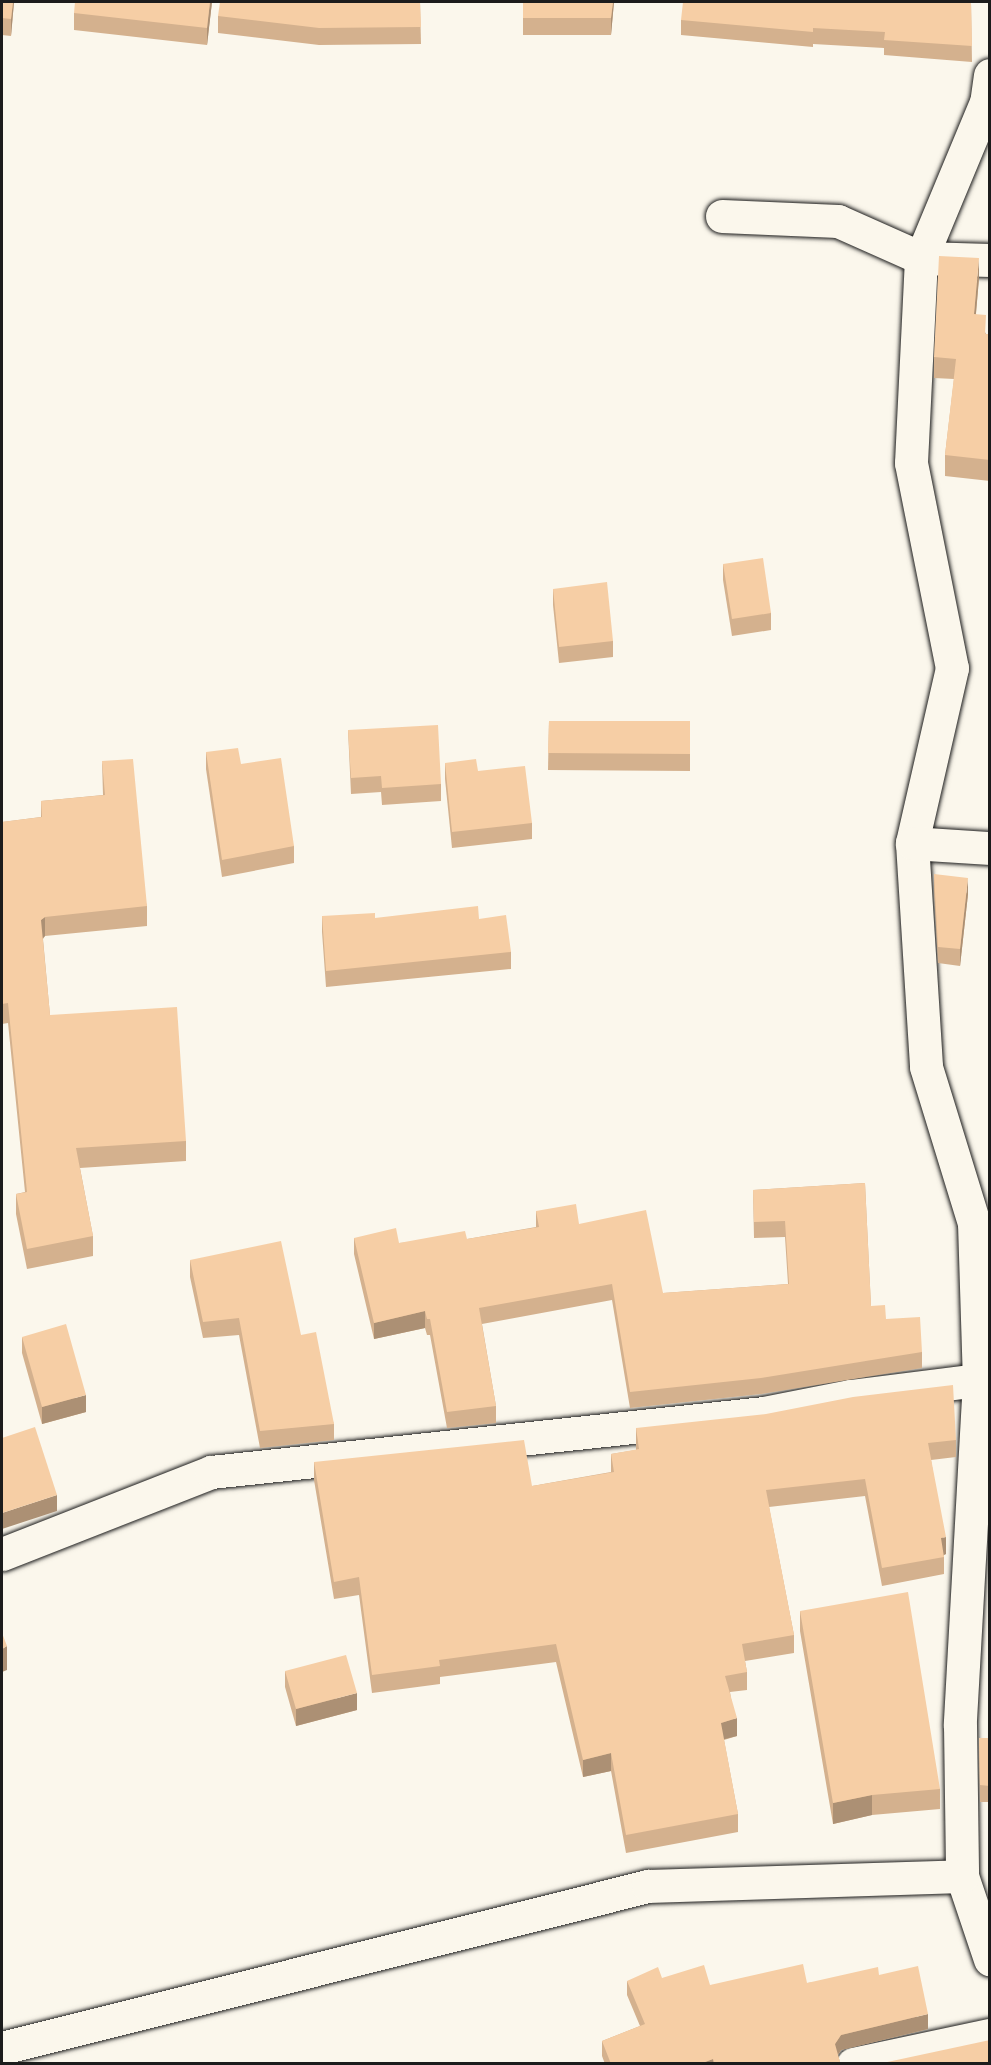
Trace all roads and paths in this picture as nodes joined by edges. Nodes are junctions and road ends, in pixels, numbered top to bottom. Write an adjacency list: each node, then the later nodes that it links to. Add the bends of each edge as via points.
1 (990, 75): 3 (street, via 986,102)
2 (722, 216): 3 (street, via 838,221)
3 (921, 258): 4 (street); 5 (street, via 911,463 952,669)
4 (990, 260)
5 (912, 843): 6 (street); 7 (street, via 926,1066 974,1223)
6 (990, 848)
7 (979, 1380): 8 (street, via 850,1396 764,1413 211,1472); 9 (street, via 960,1725)
8 (2, 1554)
9 (962, 1876): 10 (street); 12 (street, via 648,1886)
10 (990, 1959)
11 (990, 2036): 13 (street)
12 (2, 2048)
13 (853, 2064)

